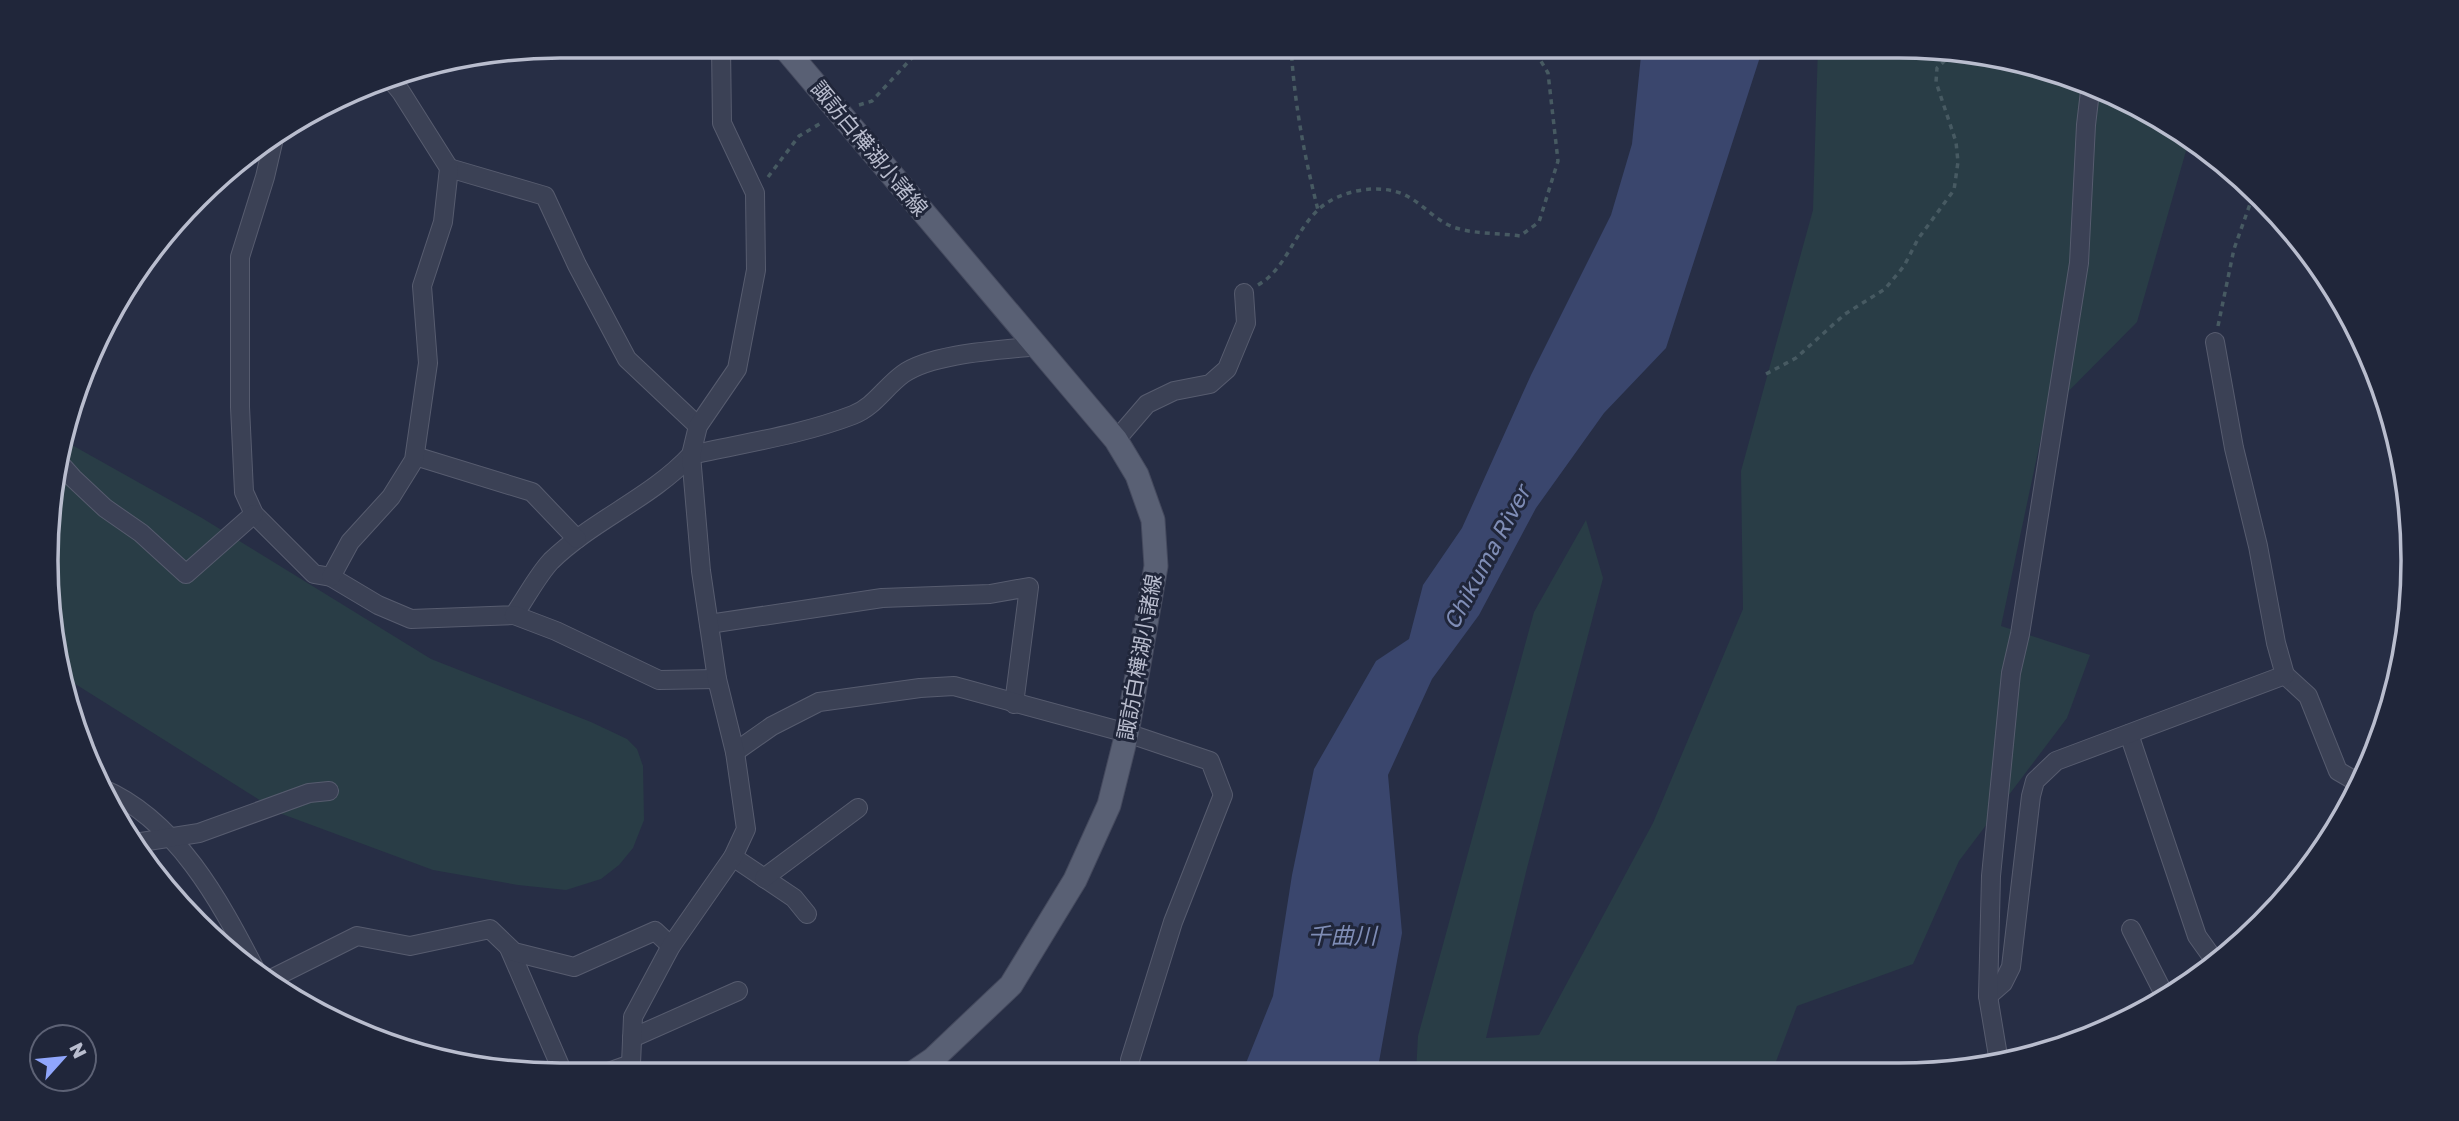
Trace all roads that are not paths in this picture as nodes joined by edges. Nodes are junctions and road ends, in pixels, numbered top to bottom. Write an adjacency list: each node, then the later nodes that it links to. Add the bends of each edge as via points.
1 (721, 58): 10 (street, via 722,123 755,193 756,270 737,369)
2 (793, 58): 9 (main road, 諏訪白樺湖小諸線)
3 (396, 85): 6 (street)
4 (2090, 95): 43 (street, via 2079,263 2011,673 1991,876)
5 (272, 149): 15 (street, via 240,257 244,492)
6 (449, 168): 10 (street, via 545,196 627,359); 13 (street, via 443,222 422,286 428,363)
7 (1244, 293): 11 (street, via 1246,323 1227,369 1210,384 1174,391 1147,404)
8 (2215, 342): 20 (street)
9 (1039, 346): 11 (main road, 諏訪白樺湖小諸線); 12 (street, via 924,363 902,374 856,414)
10 (698, 426): 12 (street)
11 (1116, 440): 23 (main road, 諏訪白樺湖小諸線, via 1137,475 1153,520 1156,566)
12 (691, 455): 16 (street, via 676,471); 19 (street)
13 (415, 456): 16 (street, via 532,492); 17 (street, via 391,497 350,542)
14 (66, 471): 15 (street, via 186,574)
15 (254, 514): 17 (street, via 314,574)
16 (577, 539): 18 (street, via 549,563)
17 (331, 577): 18 (street, via 411,619)
18 (514, 615): 21 (street, via 659,680)
19 (709, 624): 21 (street); 22 (street, via 882,598 990,594 1029,587)
20 (2285, 676): 24 (street); 26 (street, via 2308,696 2338,771)
21 (717, 679): 25 (street)
22 (1014, 704): 23 (street); 25 (street, via 954,687 819,702)
23 (1127, 733): 46 (street, via 1210,761 1223,795 1173,922); 49 (main road, 諏訪白樺湖小諸線, via 1109,805 1075,880 1011,985)
24 (2129, 733): 39 (street, via 2197,936); 43 (street, via 2056,761 2035,780 2011,967 2003,983)
25 (735, 752): 32 (street, via 746,828)
26 (2351, 779)
27 (329, 791): 30 (street, via 309,793 200,833)
28 (117, 796): 30 (street)
29 (858, 808): 33 (street)
30 (169, 837): 31 (street); 38 (street, via 227,915)
31 (143, 842)
32 (733, 858): 33 (street); 36 (street)
33 (764, 878): 34 (street, via 794,898)
34 (807, 914)
35 (2131, 929): 41 (street)
36 (671, 946): 37 (street, via 654,931 574,967); 44 (street, via 633,1017)
37 (509, 948): 40 (street, via 490,929 410,946 357,936); 47 (street)
38 (247, 953)
39 (2210, 955)
40 (277, 976)
41 (2161, 989)
42 (738, 991): 44 (street)
43 (1988, 996): 45 (street)
44 (632, 1038): 48 (street)
45 (1998, 1054)
46 (1130, 1060)
47 (558, 1063)
48 (632, 1063)
49 (927, 1063)

